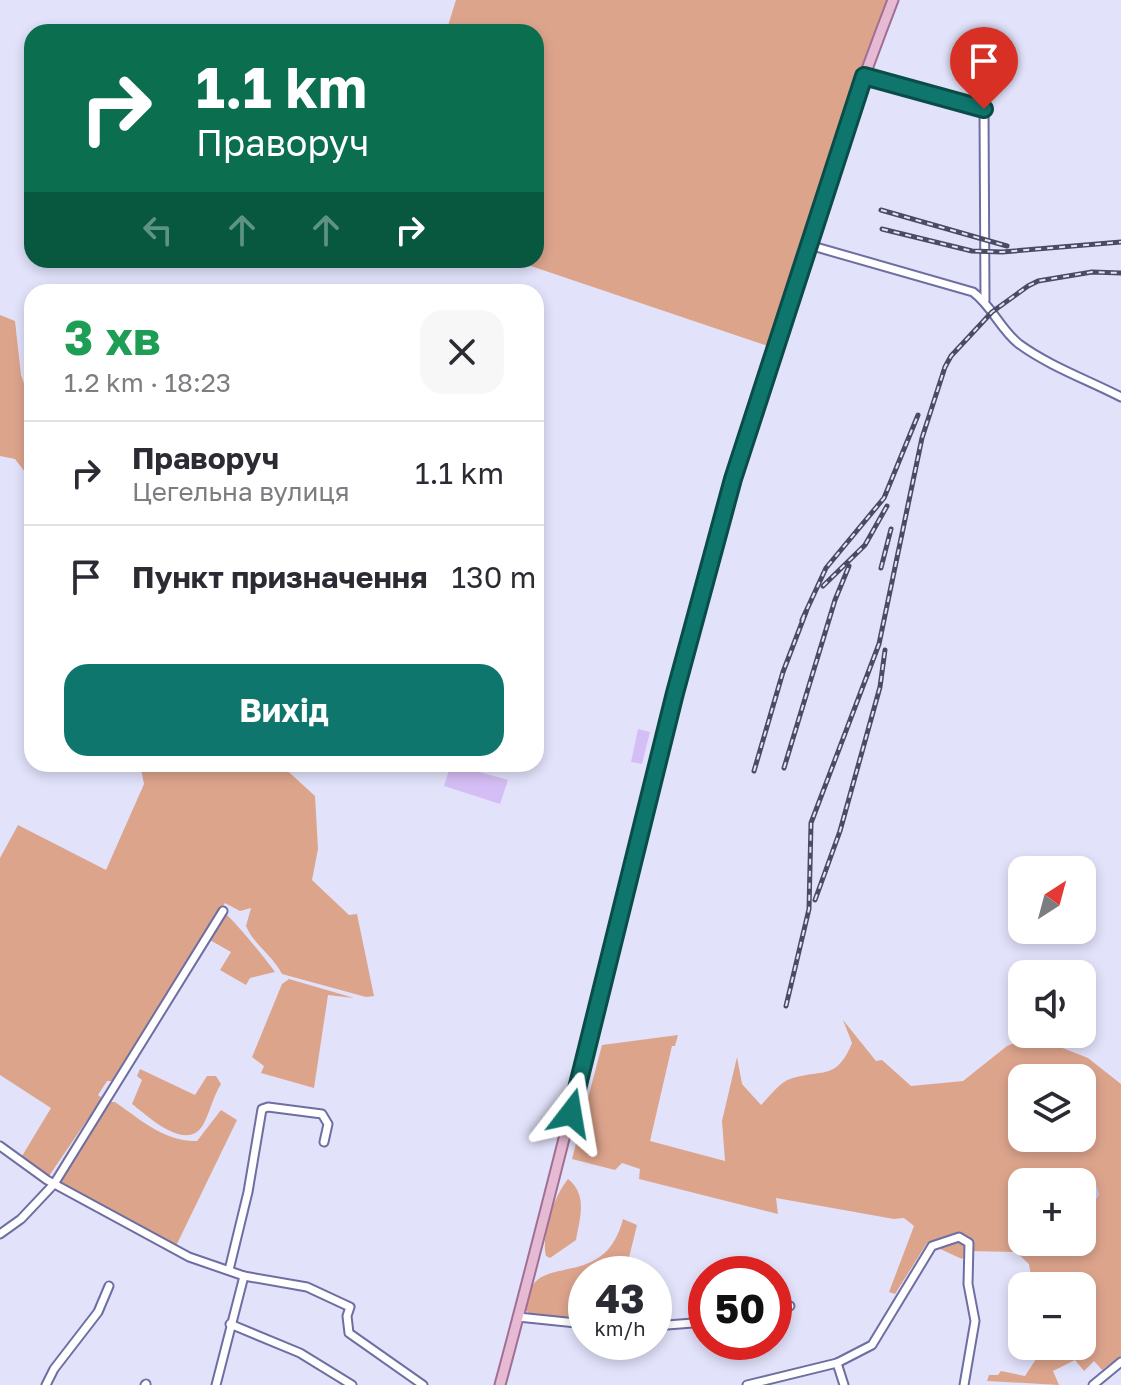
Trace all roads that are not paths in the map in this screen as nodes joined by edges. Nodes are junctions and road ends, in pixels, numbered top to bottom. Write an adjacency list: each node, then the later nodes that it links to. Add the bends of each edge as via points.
1 (893, 0): 2 (main road)
2 (864, 76): 3 (main road); 4 (street, via 984,109)
3 (809, 245): 4 (street, via 958,286); 14 (main road, via 733,479)
4 (985, 300): 5 (street, via 1020,344)
5 (1121, 397)
6 (223, 911): 9 (street)
7 (324, 1142): 11 (street, via 328,1124 322,1114 262,1109)
8 (0, 1146): 9 (street)
9 (54, 1184): 10 (street); 11 (street, via 189,1257)
10 (0, 1234)
11 (229, 1270): 12 (street)
12 (244, 1276): 16 (street); 22 (street, via 307,1287 350,1307 349,1333)
13 (109, 1286): 19 (street, via 98,1312)
14 (518, 1317): 15 (street); 23 (main road)
15 (568, 1322)
16 (230, 1324): 20 (street); 21 (street, via 300,1353)
17 (1121, 1362): 27 (street)
18 (837, 1363): 24 (street); 25 (street); 26 (street, via 872,1345 932,1246 959,1237 968,1241 975,1321)
19 (46, 1385)
20 (216, 1385)
21 (352, 1385)
22 (423, 1385)
23 (500, 1385)
24 (747, 1385)
25 (844, 1385)
26 (964, 1385)
27 (1093, 1385)

